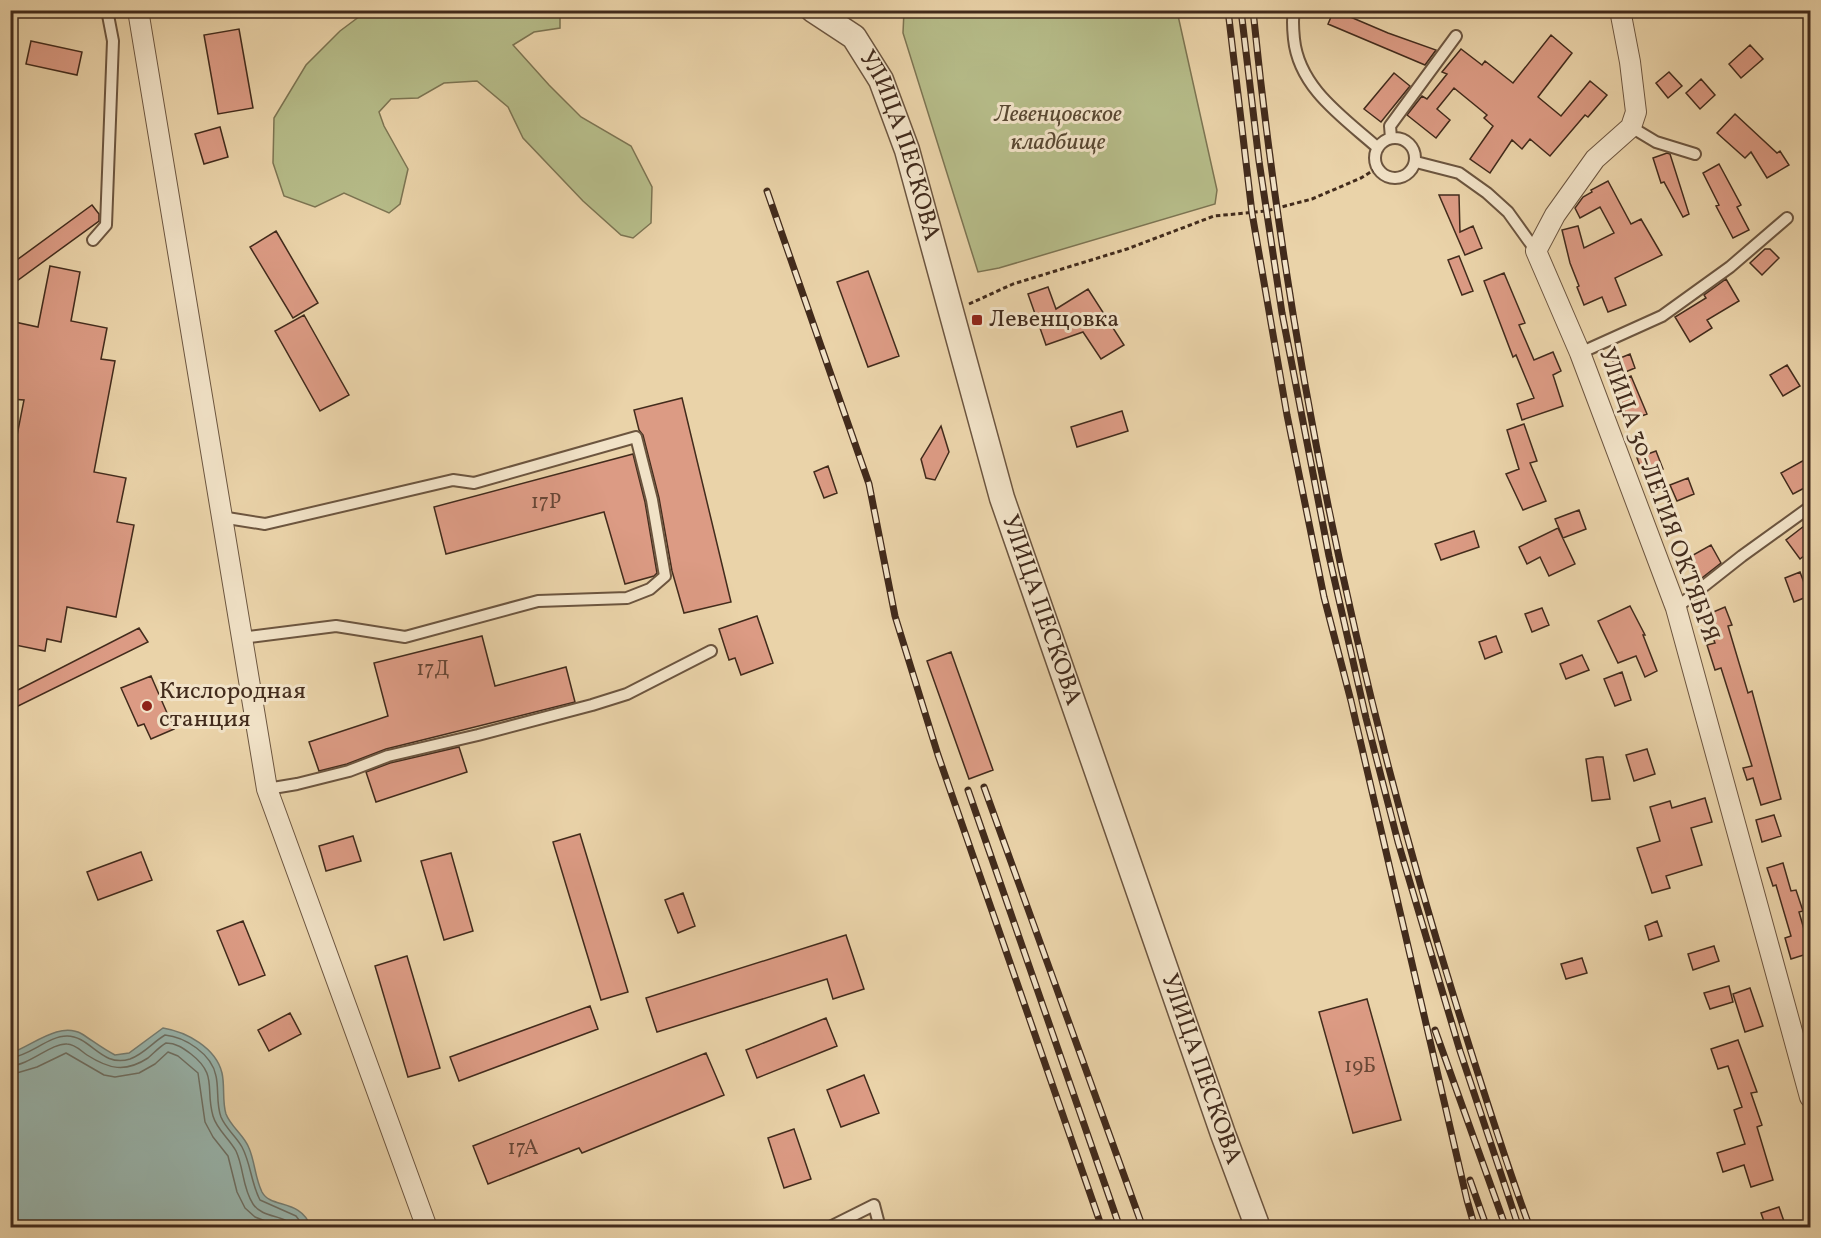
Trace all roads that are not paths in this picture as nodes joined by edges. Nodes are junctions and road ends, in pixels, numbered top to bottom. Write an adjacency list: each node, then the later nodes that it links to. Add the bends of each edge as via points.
1 (107, 10): 13 (lane, via 113,41 106,225)
2 (138, 10): 17 (street)
3 (813, 10): 26 (street, УЛИЦА ПЕСКОВА, via 854,37 881,80 907,150 1002,498)
4 (1294, 10): 9 (lane, via 1296,55 1308,81)
5 (1620, 10): 7 (street, via 1636,112)
6 (1456, 36): 8 (lane, via 1390,126)
7 (1631, 128): 10 (lane, via 1656,142); 14 (street, via 1595,159 1555,215)
8 (1391, 138): 9 (lane); 11 (lane, via 1412,146)
9 (1378, 148): 11 (lane, via 1377,168 1390,178 1407,175)
10 (1695, 154)
11 (1416, 162): 14 (lane, via 1459,173 1487,193 1508,212)
12 (1787, 218): 15 (lane, via 1730,267 1662,316)
13 (93, 240)
14 (1536, 251): 15 (street, УЛИЦА 30-ЛЕТИЯ ОКТЯБРЯ)
15 (1580, 353): 18 (street, УЛИЦА 30-ЛЕТИЯ ОКТЯБРЯ)
16 (1810, 507): 18 (lane)
17 (221, 517): 19 (street); 19 (lane, via 265,524 453,480 474,483 636,437 665,576 627,598 538,601 405,637 336,626)
18 (1676, 608): 22 (street, УЛИЦА 30-ЛЕТИЯ ОКТЯБРЯ)
19 (241, 638): 21 (street)
20 (711, 651): 21 (lane, via 627,694 592,705 388,756 349,771)
21 (267, 789): 23 (street)
22 (1810, 1097)
23 (427, 1227)
24 (828, 1227): 25 (lane, via 874,1205)
25 (880, 1227)
26 (1258, 1227)

